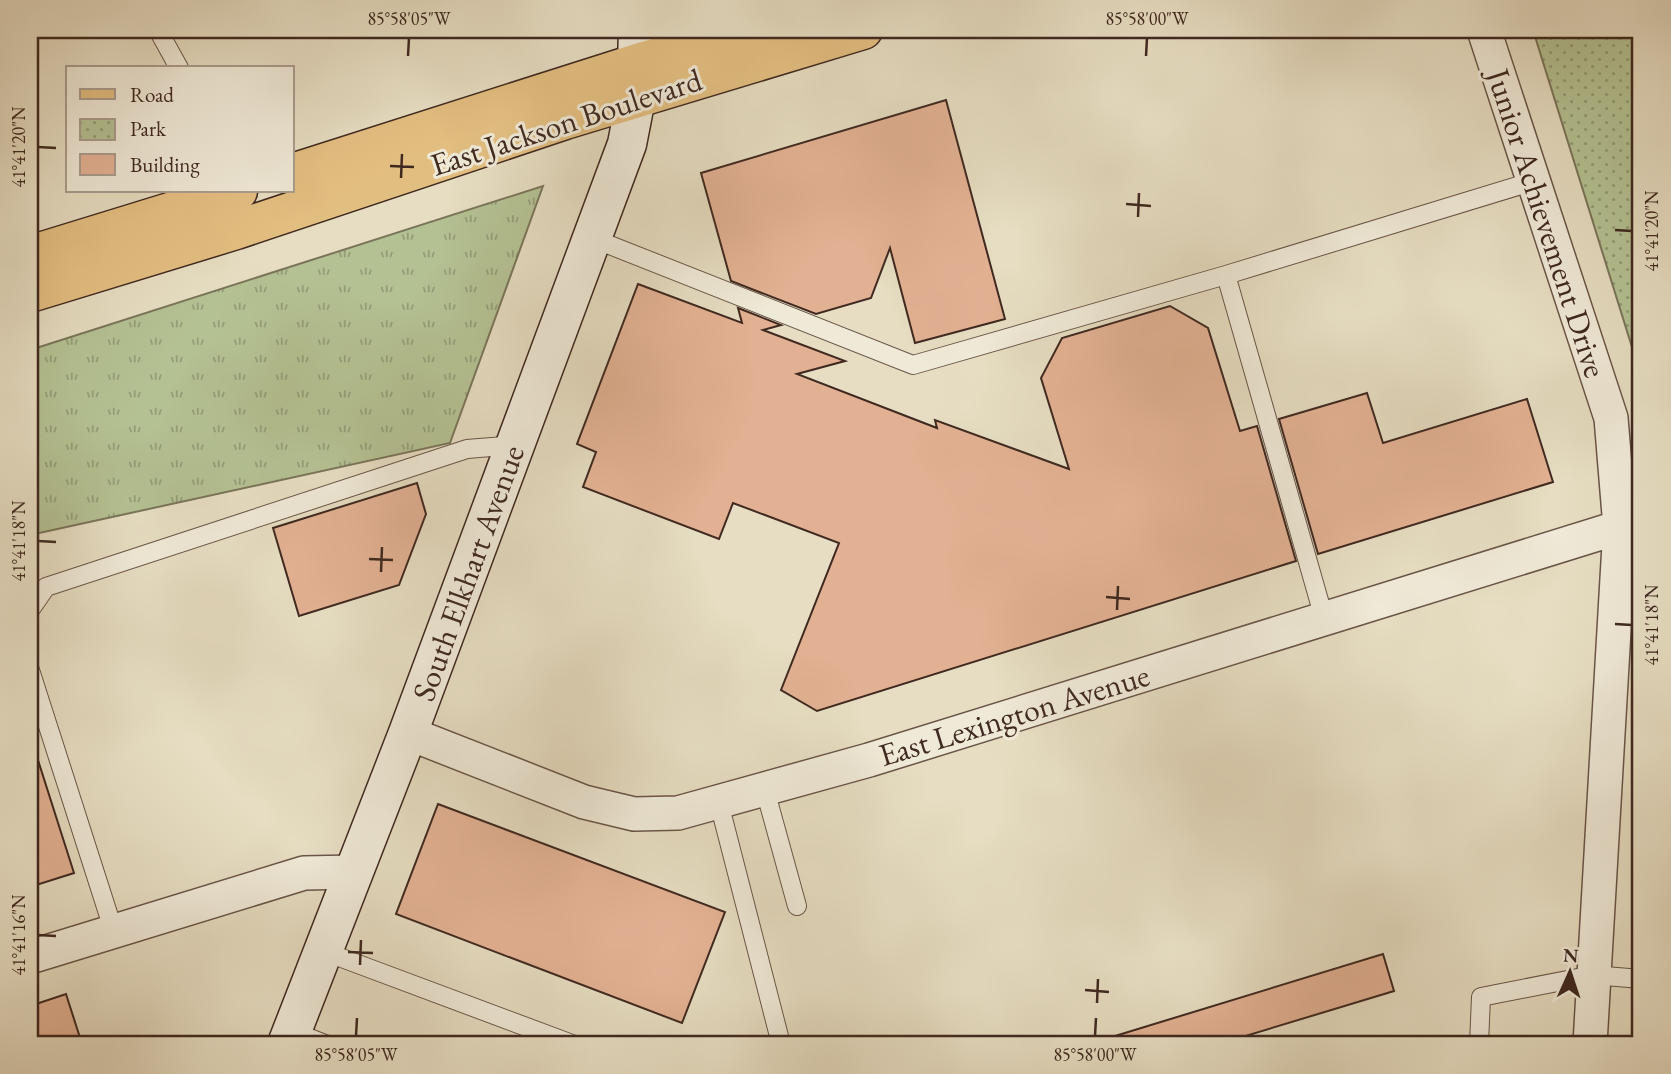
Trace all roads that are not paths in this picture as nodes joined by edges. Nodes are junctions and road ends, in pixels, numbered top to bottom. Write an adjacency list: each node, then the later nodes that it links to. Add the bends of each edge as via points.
1 (158, 30): 6 (lane)
2 (752, 30): 5 (main road, East Jackson Boulevard)
3 (863, 30): 5 (main road, East Jackson Boulevard)
4 (1484, 30): 8 (street, Junior Achievement Drive)
5 (637, 64): 7 (main road, East Jackson Boulevard); 10 (main road, South Elkhart Avenue, via 627,144); 13 (main road, East Jackson Boulevard, via 236,230)
6 (177, 66)
7 (294, 172)
8 (1534, 181): 12 (lane); 15 (street, Junior Achievement Drive, via 1611,418)
9 (229, 192): 11 (main road)
10 (592, 238): 12 (lane, via 913,365); 14 (main road, South Elkhart Avenue)
11 (30, 255)
12 (1227, 275): 17 (lane)
13 (30, 293)
14 (515, 445): 16 (lane, via 467,449 134,556 46,587); 19 (main road, South Elkhart Avenue)
15 (1631, 523): 17 (street, East Lexington Avenue); 27 (street, Junior Achievement Drive)
16 (30, 610)
17 (1324, 618): 20 (street, East Lexington Avenue)
18 (30, 670): 24 (lane)
19 (408, 733): 21 (street, East Lexington Avenue, via 584,802 634,814 678,813); 22 (main road, South Elkhart Avenue)
20 (765, 790): 21 (street, East Lexington Avenue); 23 (lane)
21 (719, 803): 31 (lane)
22 (355, 872): 24 (street, via 304,873); 25 (main road, South Elkhart Avenue)
23 (797, 905)
24 (114, 932): 26 (street)
25 (323, 951): 29 (main road, South Elkhart Avenue); 30 (lane)
26 (30, 957)
27 (1593, 975): 28 (lane); 32 (lane, via 1480,997); 33 (street, Junior Achievement Drive)
28 (1641, 979)
29 (301, 1040)
30 (572, 1044)
31 (780, 1044)
32 (1479, 1044)
33 (1590, 1044)

